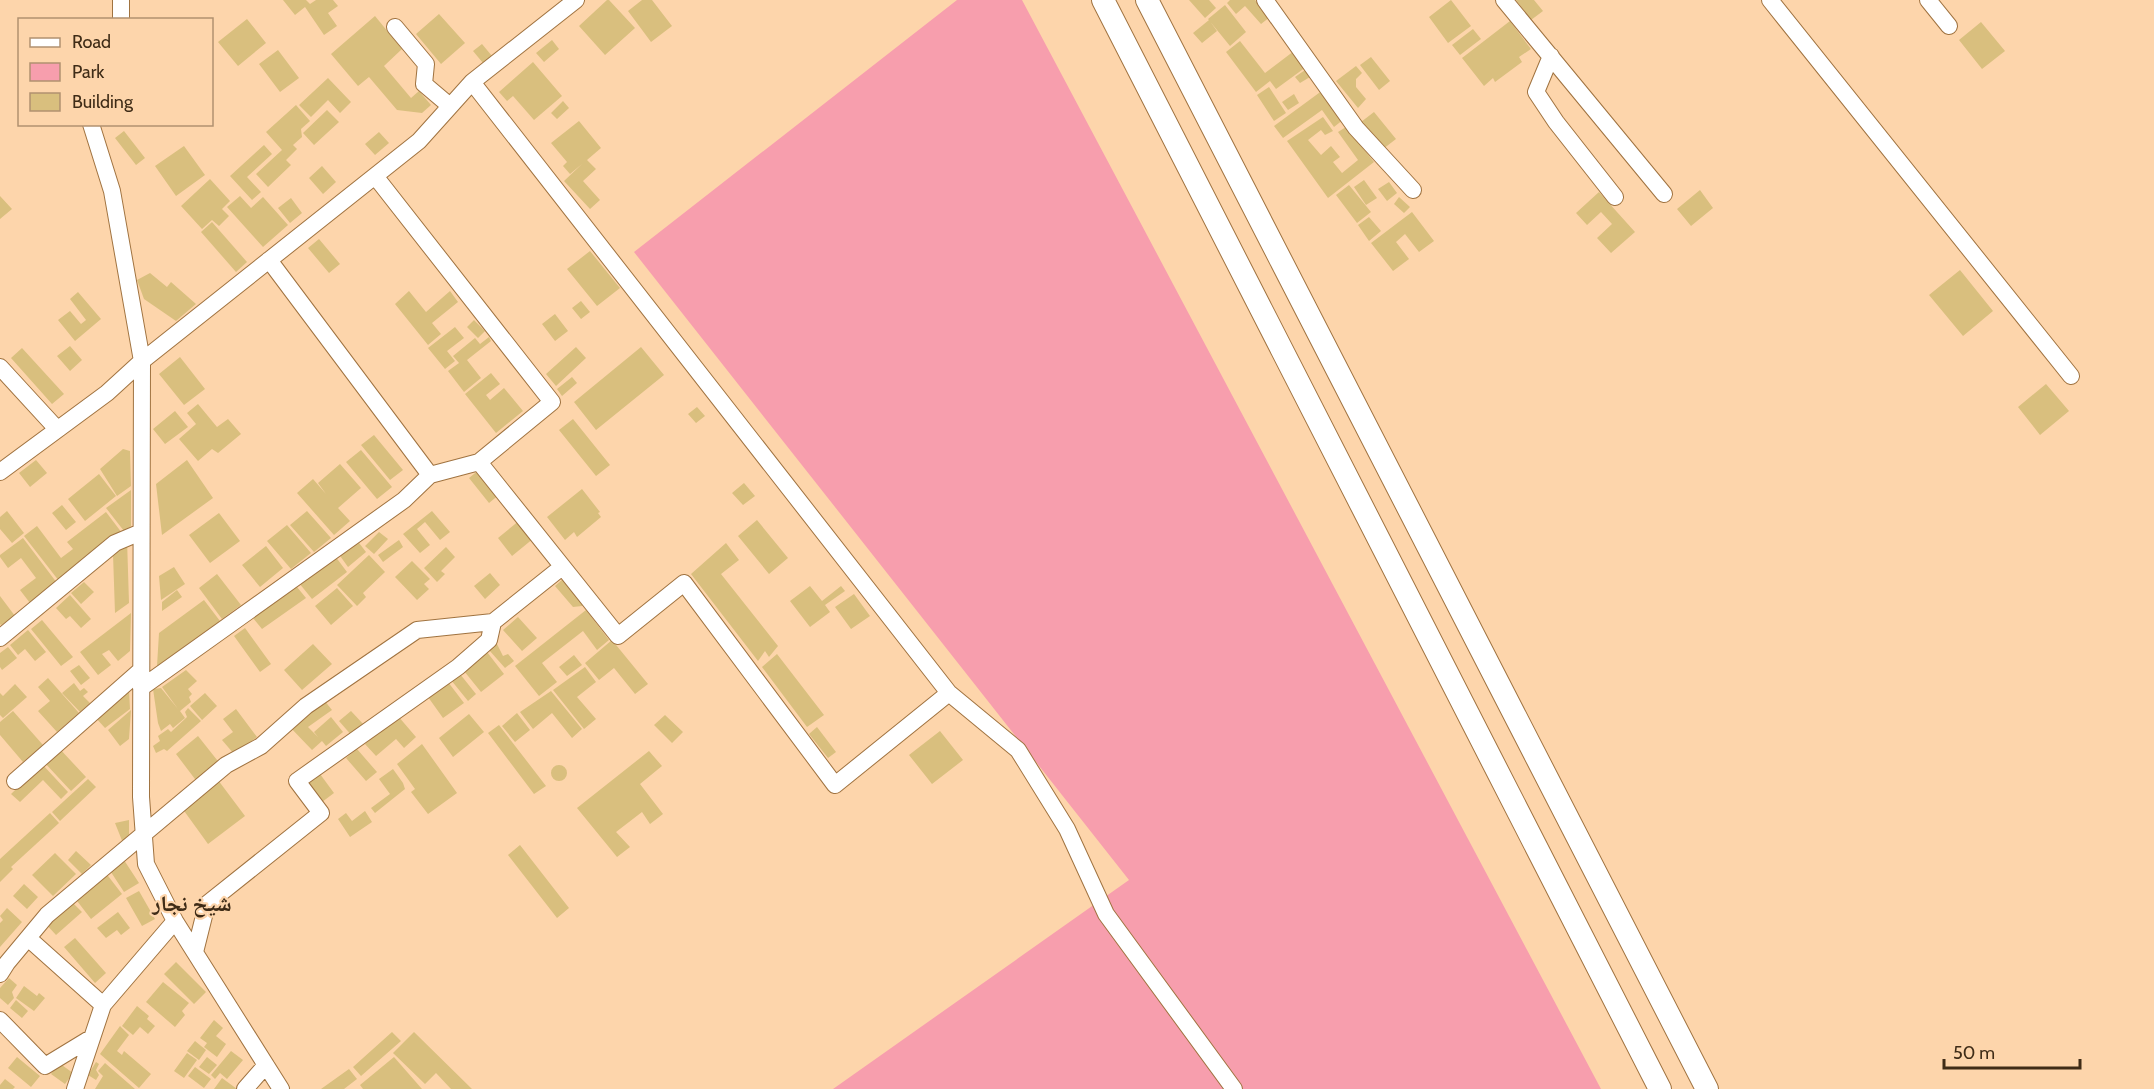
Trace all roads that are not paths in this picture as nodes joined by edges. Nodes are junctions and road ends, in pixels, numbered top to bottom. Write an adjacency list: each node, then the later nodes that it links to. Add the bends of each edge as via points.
1 (121, 0): 9 (street)
2 (1103, 0): 49 (main road)
3 (1148, 0): 50 (main road)
4 (1265, 0): 17 (street, via 1356,128)
5 (1504, 0): 12 (street)
6 (1770, 0): 23 (street)
7 (1928, 0): 10 (street)
8 (570, 2): 13 (street)
9 (121, 18)
10 (1949, 26)
11 (394, 27): 14 (street, via 426,64 424,84)
12 (1551, 56): 18 (street); 19 (street, via 1536,92)
13 (472, 82): 14 (street); 34 (street)
14 (450, 106): 16 (street, via 419,141)
15 (92, 126): 21 (street, via 112,191)
16 (375, 176): 20 (street); 25 (street, via 552,402)
17 (1413, 190)
18 (1665, 194)
19 (1615, 197)
20 (269, 260): 21 (street); 27 (street)
21 (142, 361): 24 (street, via 107,393); 28 (street)
22 (0, 368): 24 (street)
23 (2071, 376)
24 (57, 429): 26 (street)
25 (479, 462): 27 (street); 29 (street)
26 (0, 472)
27 (430, 475): 33 (street, via 404,500)
28 (141, 532): 31 (street, via 115,543); 32 (street)
29 (562, 567): 30 (street); 34 (street, via 618,636 684,583 835,785)
30 (493, 622): 36 (street, via 417,630 306,706 261,746 226,765); 39 (street, via 489,640 458,667 297,781 321,813 207,904)
31 (0, 638)
32 (141, 670): 33 (street); 35 (street)
33 (141, 688): 36 (street)
34 (949, 693): 48 (street, via 1018,750 1067,829 1106,914)
35 (15, 781)
36 (144, 835): 37 (street, via 146,864); 38 (street, via 47,915)
37 (175, 921): 39 (street); 41 (street)
38 (28, 938): 40 (street); 41 (street)
39 (195, 952): 44 (street)
40 (0, 974)
41 (103, 1005): 43 (street)
42 (0, 1020): 43 (street, via 45,1066)
43 (91, 1038): 45 (street)
44 (266, 1065): 46 (street); 47 (street)
45 (75, 1089)
46 (245, 1089)
47 (281, 1089)
48 (1234, 1089)
49 (1660, 1089)
50 (1707, 1089)

